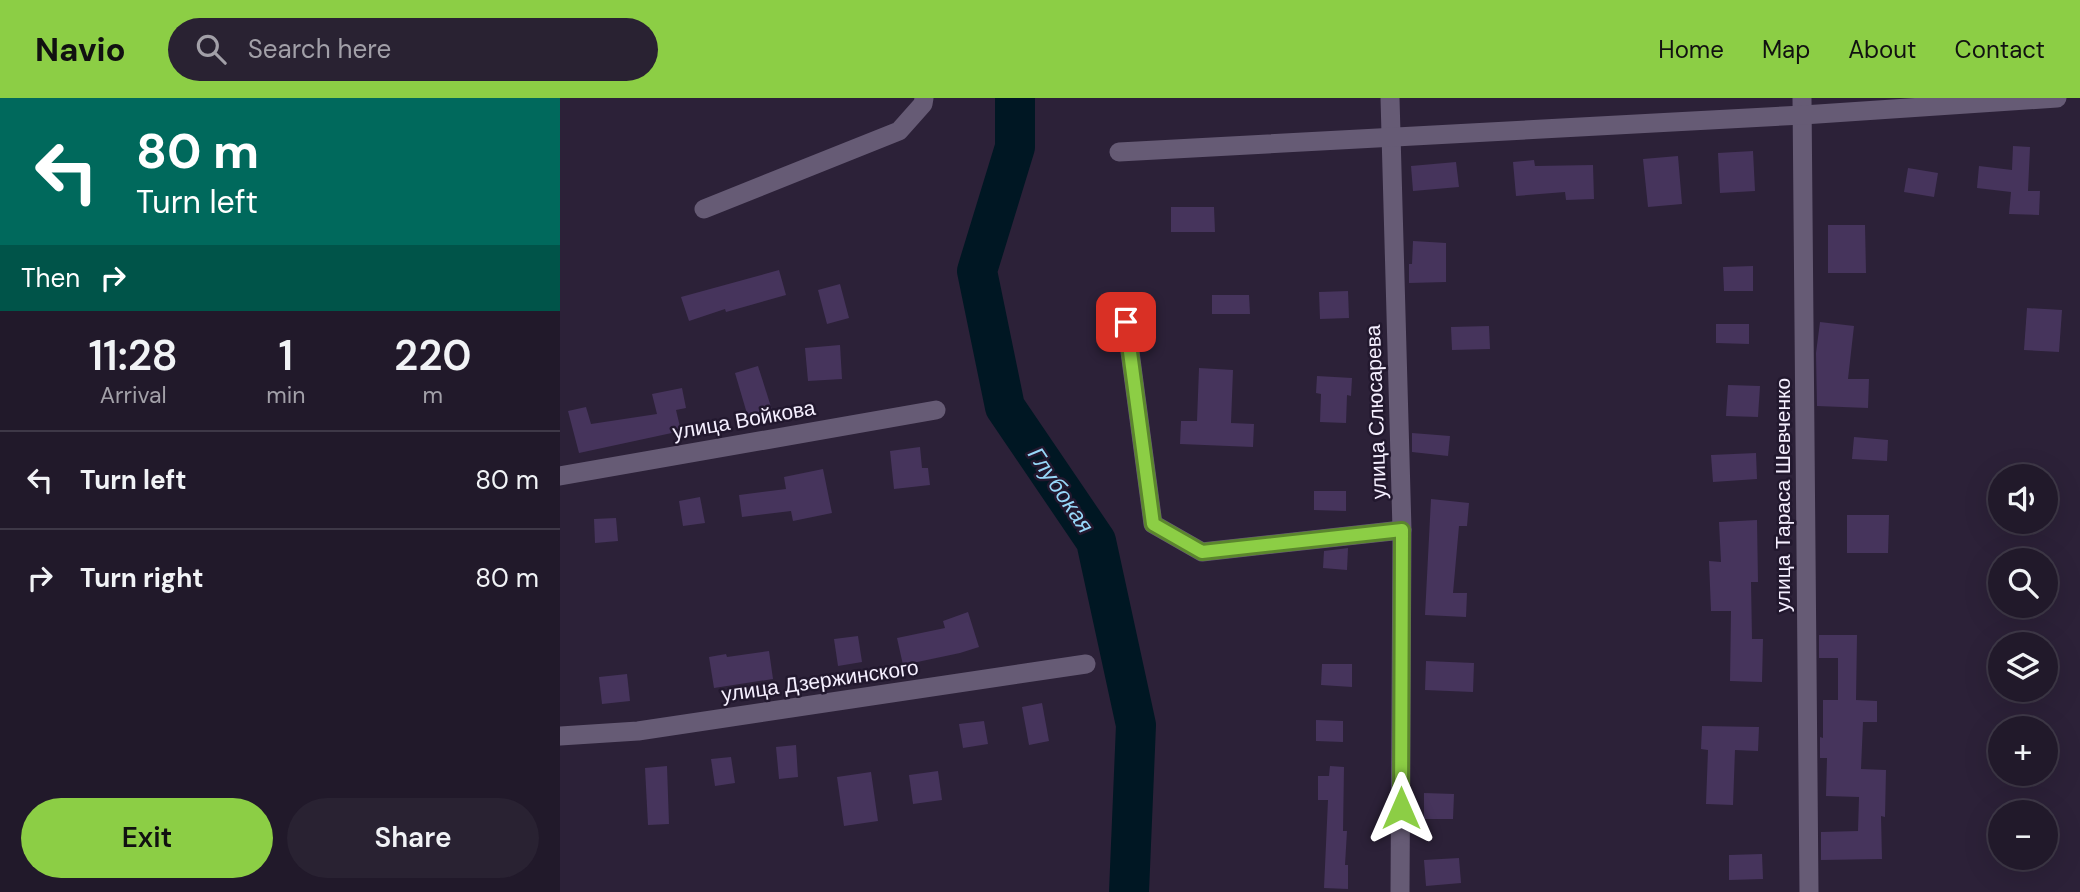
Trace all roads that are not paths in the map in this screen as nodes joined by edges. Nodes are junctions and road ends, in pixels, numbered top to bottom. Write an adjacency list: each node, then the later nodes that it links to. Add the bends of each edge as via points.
1 (924, 98): 7 (street, via 899,131)
2 (1391, 98): 5 (street, улица Слюсарева)
3 (2056, 98): 4 (street)
4 (1802, 106): 5 (street); 15 (street, улица Тараса Шевченко)
5 (1392, 137): 6 (street); 11 (street, улица Слюсарева)
6 (1119, 152)
7 (704, 209)
8 (1126, 322): 11 (street, via 1153,524 1202,552)
9 (936, 410): 10 (street, улица Войкова)
10 (560, 476)
11 (1402, 530): 14 (street, улица Слюсарева)
12 (1086, 664): 13 (street, улица Дзержинского, via 638,731)
13 (560, 736)
14 (1400, 892)
15 (1809, 892)

